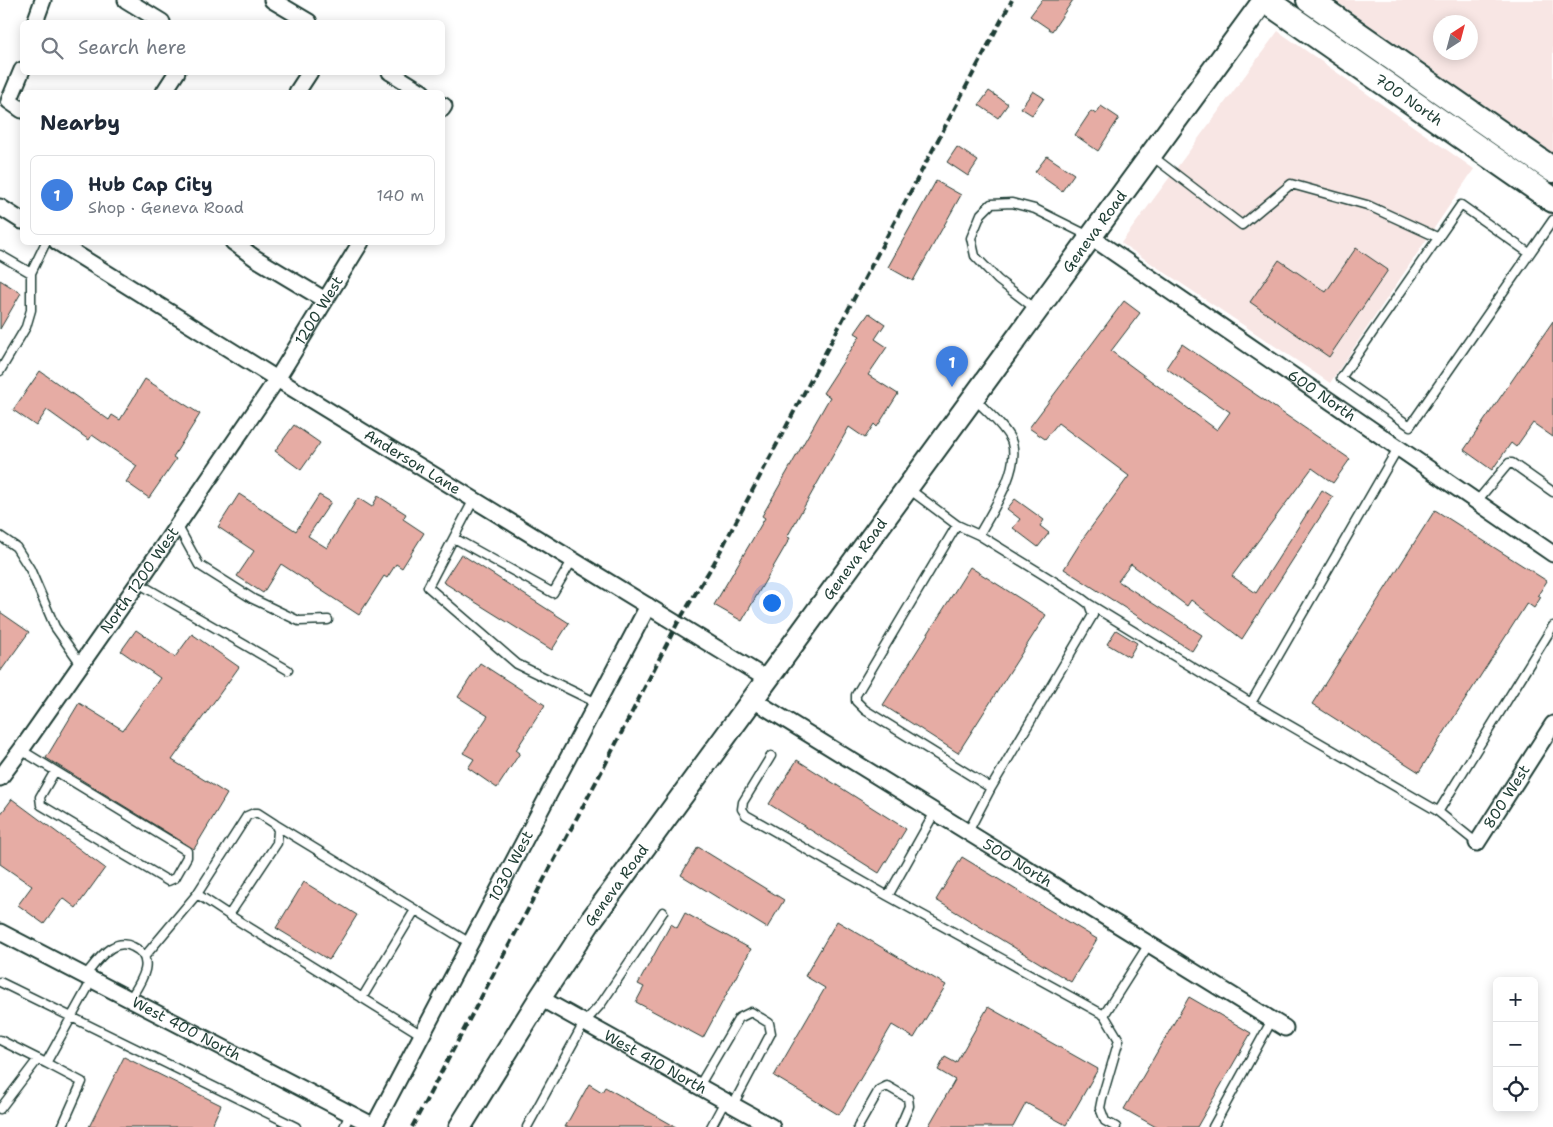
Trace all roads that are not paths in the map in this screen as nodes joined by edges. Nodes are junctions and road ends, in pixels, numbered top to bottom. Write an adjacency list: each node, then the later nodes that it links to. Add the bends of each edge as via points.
1 (43, 0): 6 (street)
2 (126, 0): 7 (street)
3 (272, 0): 8 (street)
4 (1264, 0): 17 (main road, Geneva Road); 19 (main road, 700 North)
5 (1309, 0): 18 (main road, 700 North)
6 (36, 20)
7 (159, 20)
8 (306, 20)
9 (20, 75): 16 (street, via 9,101)
10 (175, 75): 13 (street)
11 (308, 75): 14 (street)
12 (395, 75): 15 (street)
13 (165, 90)
14 (298, 90)
15 (419, 90)
16 (20, 109)
17 (1150, 156): 23 (main road, Geneva Road); 24 (lane, via 1242,225 1291,184 1367,205)
18 (1553, 170)
19 (1553, 200)
20 (0, 207): 21 (street)
21 (20, 220)
22 (1553, 220): 29 (lane)
23 (1091, 237): 33 (main road, Geneva Road); 33 (lane, via 1035,209 1012,203 991,204 981,214 971,238 975,256 998,280); 37 (street, 600 North)
24 (1439, 238): 29 (lane, via 1461,206); 29 (lane, via 1341,378 1410,426)
25 (45, 245): 31 (lane)
26 (62, 245): 35 (street, Anderson Lane)
27 (237, 245): 32 (street)
28 (359, 245): 32 (street, 1200 West)
29 (1529, 253)
30 (0, 255): 31 (lane)
31 (31, 273): 34 (lane, via 31,310 26,327)
32 (325, 300): 35 (street, 1200 West)
33 (1038, 310): 36 (main road, Geneva Road)
34 (0, 371)
35 (277, 379): 40 (street, Anderson Lane); 42 (street, North 1200 West)
36 (973, 398): 38 (main road, Geneva Road); 45 (lane, via 1012,442 1014,460)
37 (1398, 448): 41 (street, 600 North); 59 (lane)
38 (907, 487): 43 (lane); 56 (main road, Geneva Road)
39 (1553, 492): 41 (lane, via 1509,462)
40 (474, 499): 46 (lane); 48 (street, Anderson Lane)
41 (1477, 501): 47 (street, 600 North)
42 (178, 525): 49 (street, North 1200 West); 52 (lane, via 199,565 253,599 299,621)
43 (957, 525): 45 (lane); 65 (lane, via 856,695 856,701 865,710)
44 (0, 536): 54 (lane, via 16,547 30,569 55,627)
45 (980, 536): 50 (lane)
46 (454, 538): 48 (lane, via 553,593); 58 (lane, via 428,587 517,664)
47 (1553, 554)
48 (573, 559): 51 (street, Anderson Lane)
49 (138, 583): 54 (street, North 1200 West); 55 (lane)
50 (1089, 604): 59 (lane); 65 (lane, via 1093,616)
51 (648, 606): 56 (street, Anderson Lane); 58 (street, 1030 West)
52 (328, 620)
53 (1553, 626): 66 (lane)
54 (81, 664): 61 (street, North 1200 West)
55 (288, 670)
56 (767, 679): 57 (main road, Geneva Road)
57 (752, 699): 67 (street, 500 North); 83 (main road, Geneva Road, via 592,919)
58 (597, 703): 77 (street, 1030 West)
59 (1251, 703): 66 (lane)
60 (1553, 724): 70 (street, 800 West)
61 (21, 750): 63 (lane); 64 (street, North 1200 West)
62 (771, 756): 72 (lane, via 743,802 742,809 746,815)
63 (55, 771): 63 (lane, via 187,851 175,878 168,881 41,804 40,797)
64 (0, 778)
65 (991, 788): 69 (lane)
66 (1436, 810): 70 (lane)
67 (935, 812): 69 (street, 500 North); 72 (lane)
68 (275, 824): 71 (lane, via 258,813 247,816); 73 (lane); 75 (lane, via 277,843)
69 (968, 832): 78 (street, 500 North)
70 (1477, 844)
71 (197, 894): 75 (lane); 79 (lane)
72 (888, 896): 85 (lane)
73 (415, 910): 77 (lane); 82 (lane)
74 (663, 912): 87 (lane, via 601,1004)
75 (229, 915): 82 (lane)
76 (0, 932): 80 (street, West 400 North)
77 (470, 943): 89 (street, 1030 West)
78 (1149, 944): 85 (lane); 88 (street, 500 North)
79 (145, 956): 80 (lane, via 138,949 119,944 98,958); 84 (lane, via 144,974)
80 (88, 978): 84 (street, West 400 North); 86 (lane)
81 (0, 982): 86 (lane)
82 (362, 998): 89 (lane)
83 (540, 998): 87 (street, West 410 North); 100 (main road, Geneva Road)
84 (130, 999): 96 (street, West 400 North)
85 (1104, 1015): 106 (lane, via 1118,1040 1100,1108 1105,1121)
86 (71, 1017): 92 (lane); 99 (lane)
87 (584, 1023): 93 (street, West 410 North); 101 (lane)
88 (1278, 1024): 107 (lane)
89 (422, 1035): 97 (street, 1030 West)
90 (0, 1040): 91 (lane)
91 (38, 1059): 92 (lane); 95 (lane)
92 (46, 1063): 98 (lane, via 82,1082)
93 (699, 1086): 94 (street, West 410 North); 94 (lane, via 739,1018 751,1012 769,1022 771,1033)
94 (729, 1103): 102 (lane); 103 (street, West 410 North)
95 (0, 1108)
96 (347, 1120): 97 (street, West 400 North)
97 (374, 1126)
98 (62, 1127)
99 (296, 1127)
100 (460, 1127)
101 (526, 1127)
102 (711, 1127)
103 (772, 1127)
104 (858, 1127): 105 (lane, via 879,1090 887,1086 908,1098 909,1106)
105 (900, 1127)
106 (1116, 1127)
107 (1214, 1127)

